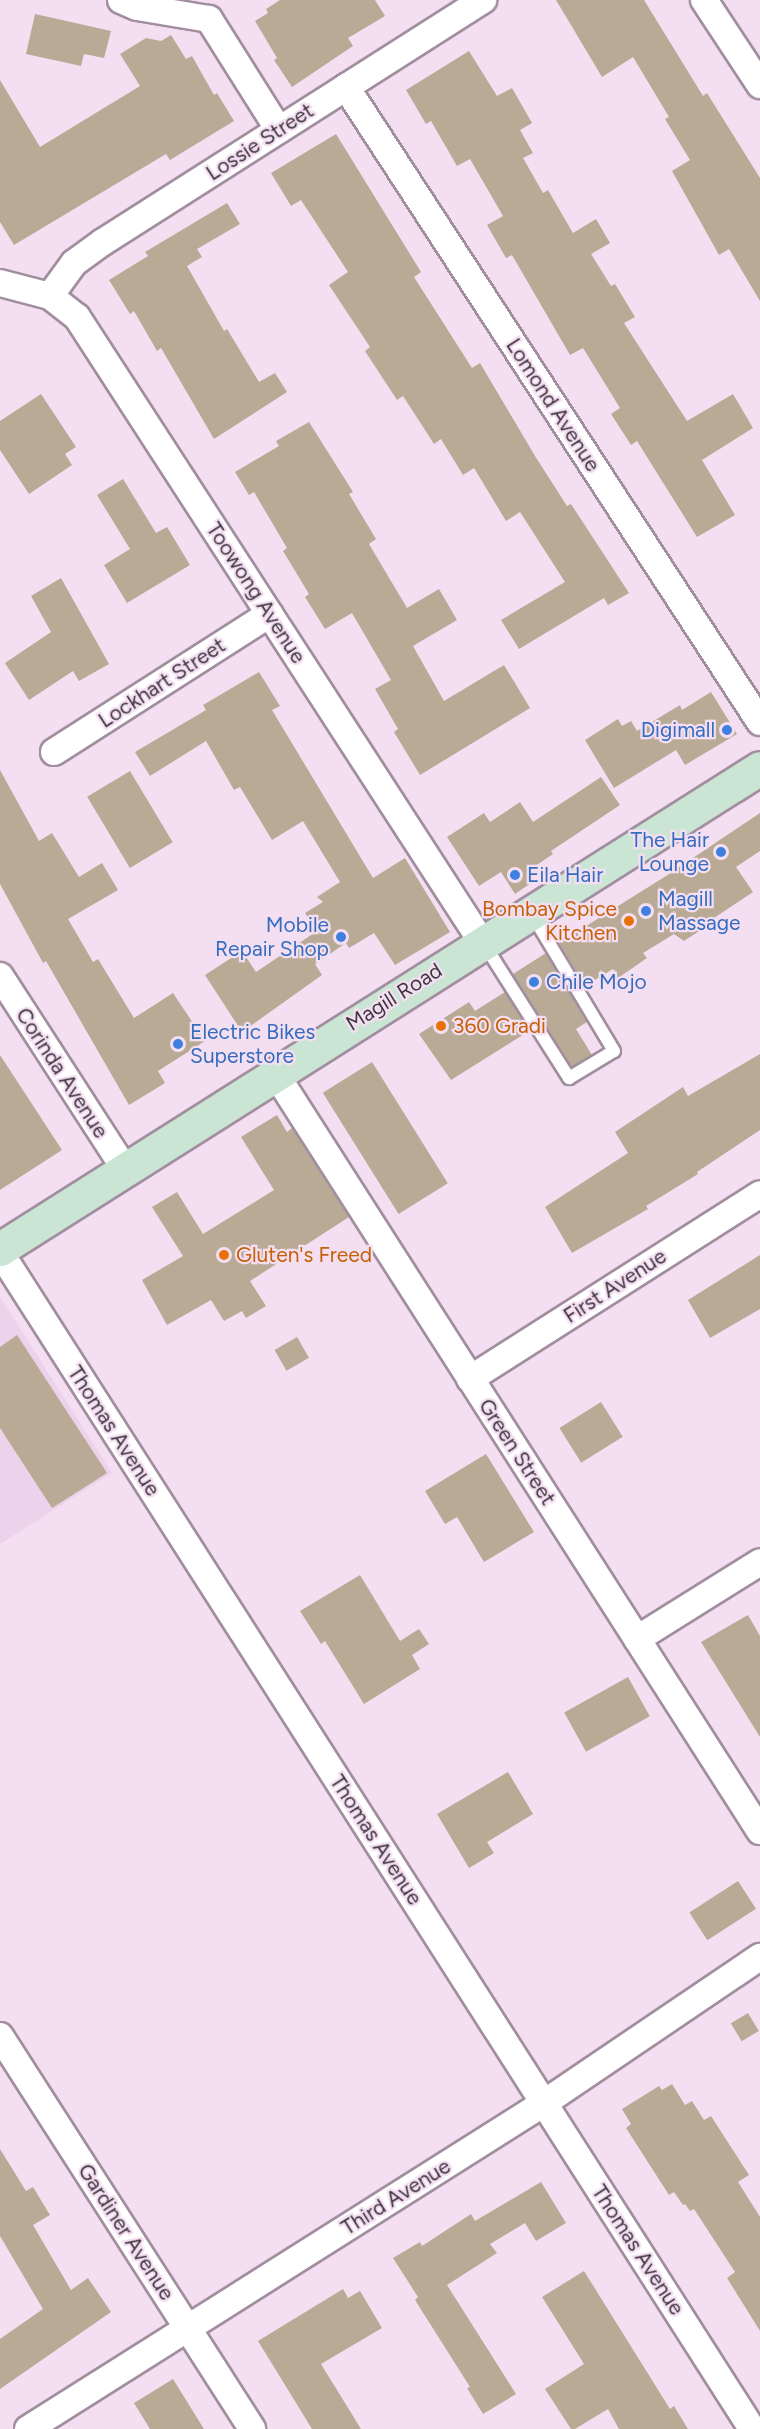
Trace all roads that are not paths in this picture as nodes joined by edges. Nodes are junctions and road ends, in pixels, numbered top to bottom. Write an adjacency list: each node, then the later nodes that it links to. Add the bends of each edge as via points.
1 (121, 0): 6 (street, via 137,7 209,19)
2 (483, 0): 5 (street, Lossie Street)
3 (704, 0): 4 (street)
4 (760, 85)
5 (346, 87): 6 (street, Lossie Street); 10 (street, Lomond Avenue)
6 (279, 130): 8 (street, Lossie Street, via 74,263)
7 (0, 283): 8 (street, Toowong Avenue)
8 (50, 296): 9 (street, Toowong Avenue, via 77,317)
9 (270, 614): 11 (street, Lockhart Street); 14 (street, Toowong Avenue)
10 (760, 722)
11 (54, 752)
12 (760, 768): 13 (main road, Magill Road)
13 (531, 912): 14 (main road, Magill Road); 14 (lane, via 614,1051 568,1078)
14 (482, 942): 16 (main road, Magill Road)
15 (0, 976): 17 (street, Corinda Avenue)
16 (275, 1073): 17 (main road, Magill Road); 20 (street, Green Street)
17 (124, 1169): 19 (main road, Magill Road)
18 (760, 1194): 20 (street, First Avenue)
19 (0, 1250): 26 (street, Thomas Avenue)
20 (470, 1379): 22 (street, Green Street)
21 (760, 1562): 22 (street)
22 (637, 1639): 23 (street, Green Street)
23 (760, 1831)
24 (760, 1958): 26 (street, Third Avenue)
25 (0, 2036): 27 (street, Gardiner Avenue)
26 (544, 2103): 27 (street, Third Avenue); 30 (street, Thomas Avenue)
27 (187, 2328): 28 (street, Third Avenue); 29 (street, Gardiner Avenue)
28 (28, 2429)
29 (252, 2429)
30 (752, 2429)

